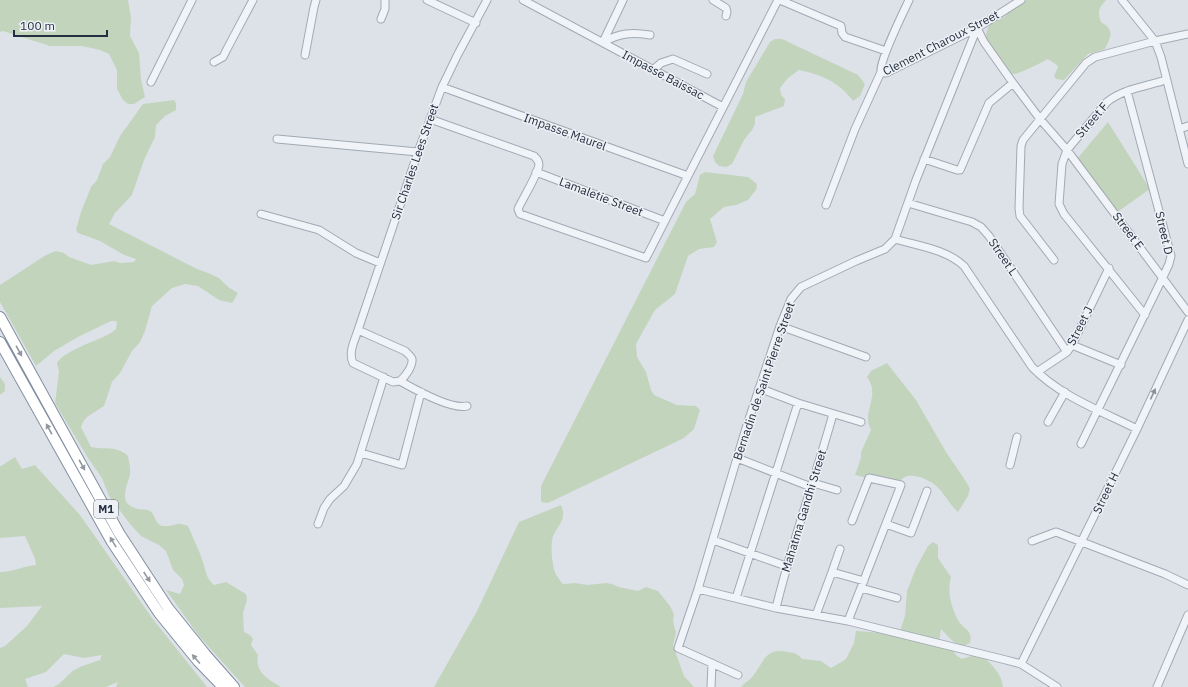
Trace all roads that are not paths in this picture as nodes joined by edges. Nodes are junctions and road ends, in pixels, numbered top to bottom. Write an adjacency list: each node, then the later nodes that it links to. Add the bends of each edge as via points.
1 (192, 0): 30 (street)
2 (253, 0): 25 (street, via 228,49)
3 (316, 0): 24 (street)
4 (385, 0): 16 (street)
5 (427, 0): 17 (street)
6 (487, 0): 17 (street, Sir Charles Lees Street)
7 (523, 0): 22 (street, Impasse Baissac)
8 (623, 0): 22 (street)
9 (713, 0): 14 (street)
10 (779, 0): 23 (street, via 840,26 845,37); 34 (street)
11 (909, 0): 23 (street)
12 (1022, 0): 18 (street, Clement Charoux Street)
13 (1122, 0): 21 (street)
14 (725, 3): 15 (street)
15 (726, 16)
16 (381, 19)
17 (476, 23): 32 (street, Sir Charles Lees Street)
18 (977, 28): 27 (street, Clement Charoux Street, via 886,73); 31 (street, Street E); 42 (street)
19 (1188, 34): 21 (street)
20 (650, 35): 22 (street, via 634,32)
21 (1155, 41): 29 (street); 36 (street, via 1095,57 1086,63)
22 (603, 42): 26 (street, Impasse Baissac)
23 (886, 51): 27 (street)
24 (305, 55)
25 (214, 62)
26 (653, 70): 28 (street, via 661,63 673,59); 34 (street, Impasse Baissac)
27 (881, 72): 47 (street, Clement Charoux Street, via 855,129)
28 (707, 74)
29 (1166, 80): 33 (street, Street F); 38 (street)
30 (151, 82)
31 (1013, 83): 36 (street, Street E); 42 (street, via 990,103 960,170)
32 (442, 87): 35 (street, Sir Charles Lees Street); 45 (street, Impasse Maurel)
33 (1127, 91): 40 (street, Street F, via 1107,102); 54 (street, Street D, via 1171,256)
34 (723, 107): 45 (street)
35 (430, 119): 41 (street, Sir Charles Lees Street); 44 (street, via 534,156 539,164)
36 (1040, 119): 40 (street, Street E); 51 (street, via 1021,146 1019,208 1020,216)
37 (1188, 126): 38 (street)
38 (1179, 129): 43 (street)
39 (277, 138): 41 (street)
40 (1067, 150): 53 (street, via 1062,164 1059,204 1064,214); 54 (street, Street E)
41 (418, 152): 52 (street, Sir Charles Lees Street)
42 (924, 159): 46 (street)
43 (1188, 164)
44 (536, 172): 49 (street, Lamaletie Street); 49 (street, via 518,209 520,214 646,258)
45 (688, 176): 49 (street)
46 (908, 203): 50 (street); 63 (street, Street L, via 981,227)
47 (826, 206)
48 (261, 214): 52 (street, via 319,230 356,253)
49 (665, 221)
50 (895, 239): 59 (street, Bernadin de Saint Pierre Street, via 885,249 801,286 791,299); 66 (street, via 946,254 964,266 1032,367)
51 (1054, 260)
52 (380, 263): 60 (street, Sir Charles Lees Street)
53 (1109, 268): 56 (street); 62 (street, Street J)
54 (1163, 278): 55 (street, Street E); 56 (street, Street D)
55 (1188, 312)
56 (1145, 315): 65 (street, Street D)
57 (0, 317): 111 (highway, M1, one-way to 111, via 119,534 168,608)
58 (1188, 320): 78 (street, Street H, one-way to 58)
59 (780, 326): 64 (street); 69 (street, Bernadin de Saint Pierre Street)
60 (358, 330): 67 (street, Sir Charles Lees Street, via 351,352 353,363); 68 (street, via 409,355 411,363)
61 (0, 342): 110 (highway, M1, one-way to 61, via 198,661 159,614 112,542)
62 (1072, 345): 63 (street, Street J); 65 (street)
63 (1067, 352): 66 (street, Street J)
64 (866, 357)
65 (1121, 365): 74 (street, Street D)
66 (1038, 372): 71 (street)
67 (384, 377): 68 (street, Sir Charles Lees Street, via 393,382); 81 (street)
68 (400, 381): 70 (street, Sir Charles Lees Street)
69 (759, 388): 72 (street); 82 (street, Bernadin de Saint Pierre Street)
70 (421, 392): 73 (street, Sir Charles Lees Street, via 456,406); 81 (street, via 402,466)
71 (1065, 392): 74 (street); 77 (street)
72 (798, 402): 75 (street); 84 (street)
73 (467, 406)
74 (1099, 410): 78 (street); 80 (street, Street D)
75 (833, 414): 76 (street); 85 (street, Mahatma Gandhi Street)
76 (861, 422)
77 (1048, 422)
78 (1137, 429): 93 (street, Street H)
79 (1017, 437): 83 (street)
80 (1082, 444)
81 (361, 453): 89 (street, via 344,486 324,508)
82 (737, 458): 84 (street); 91 (street, Bernadin de Saint Pierre Street)
83 (1010, 465)
84 (775, 473): 85 (street); 95 (street)
85 (812, 485): 86 (street); 96 (street, Mahatma Gandhi Street)
86 (837, 490)
87 (927, 491): 90 (street, via 910,533)
88 (852, 521): 90 (street, via 869,478 901,485)
89 (318, 524)
90 (886, 524): 98 (street)
91 (713, 540): 95 (street); 100 (street, Bernadin de Saint Pierre Street)
92 (1032, 542): 93 (street, via 1056,532)
93 (1081, 542): 99 (street); 108 (street, Street H)
94 (840, 548): 97 (street)
95 (749, 553): 96 (street); 101 (street)
96 (786, 566): 103 (street, Mahatma Gandhi Street)
97 (832, 572): 98 (street); 104 (street)
98 (863, 584): 102 (street); 106 (street)
99 (1188, 585)
100 (698, 588): 101 (street); 107 (street, Bernadin de Saint Pierre Street, via 678,648)
101 (736, 598): 103 (street)
102 (897, 598)
103 (776, 608): 104 (street)
104 (816, 615): 106 (street)
105 (1188, 615): 114 (street)
106 (848, 621): 108 (street)
107 (712, 663): 109 (street); 112 (street)
108 (1021, 664): 113 (street)
109 (738, 675)
110 (224, 687)
111 (234, 687)
112 (711, 687)
113 (1056, 687)
114 (1157, 687)

